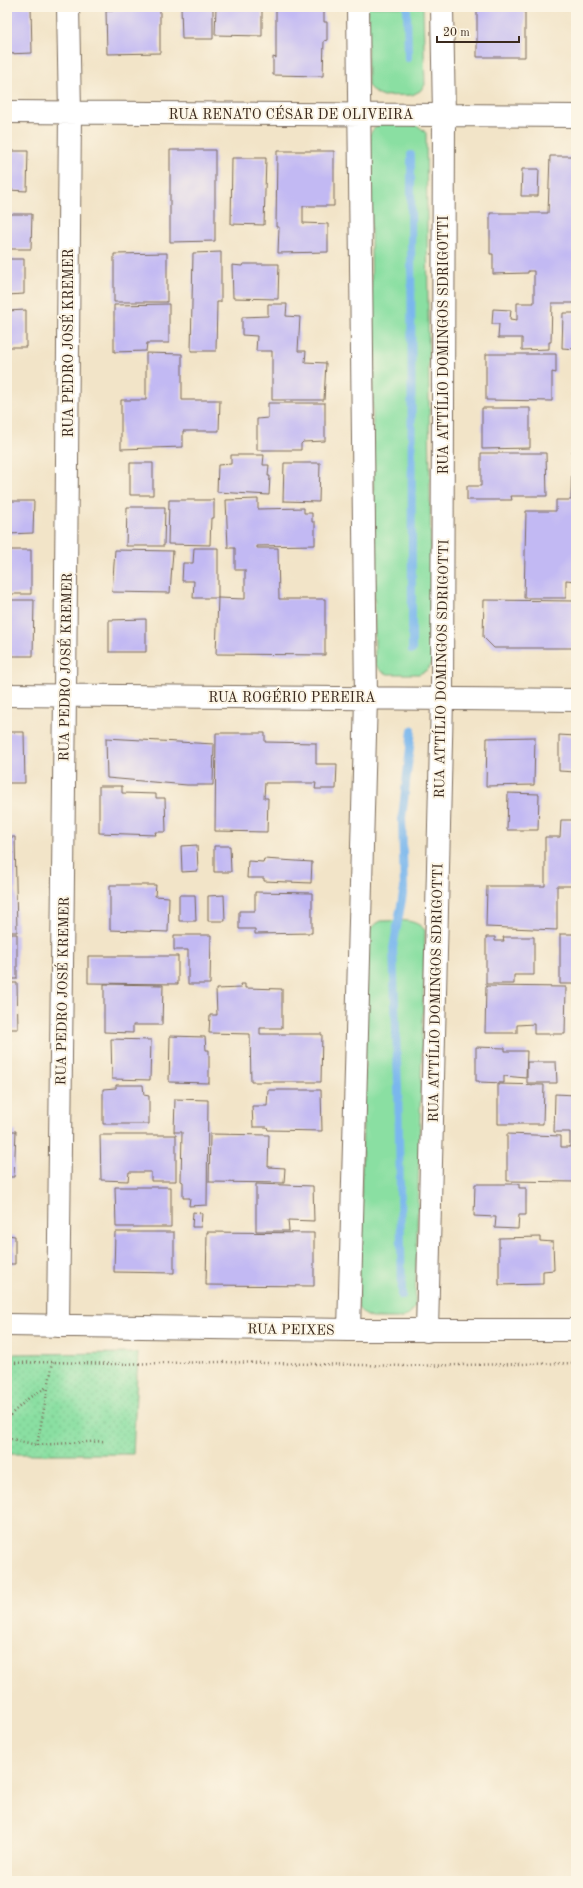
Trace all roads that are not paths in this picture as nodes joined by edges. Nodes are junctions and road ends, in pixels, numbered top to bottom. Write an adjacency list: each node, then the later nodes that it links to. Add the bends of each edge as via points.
1 (68, 7): 5 (street, RUA PEDRO JOSÉ KREMER)
2 (358, 7): 6 (street)
3 (442, 7): 7 (street, RUA ATTÍLIO DOMINGOS SDRIGOTTI)
4 (7, 112): 5 (street, RUA RENATO CÉSAR DE OLIVEIRA)
5 (70, 112): 6 (street, RUA RENATO CÉSAR DE OLIVEIRA); 10 (street, RUA PEDRO JOSÉ KREMER)
6 (359, 114): 7 (street, RUA RENATO CÉSAR DE OLIVEIRA); 11 (street)
7 (444, 115): 8 (street, RUA RENATO CÉSAR DE OLIVEIRA); 12 (street, RUA ATTÍLIO DOMINGOS SDRIGOTTI)
8 (576, 116)
9 (7, 695): 10 (street, RUA ROGÉRIO PEREIRA)
10 (65, 696): 11 (street, RUA ROGÉRIO PEREIRA); 15 (street, RUA PEDRO JOSÉ KREMER)
11 (366, 698): 12 (street, RUA ROGÉRIO PEREIRA); 16 (street)
12 (442, 699): 13 (street, RUA ROGÉRIO PEREIRA); 18 (street, RUA ATTÍLIO DOMINGOS SDRIGOTTI)
13 (576, 700)
14 (7, 1325): 15 (street, RUA PEIXES)
15 (58, 1326): 16 (street, RUA PEIXES)
16 (349, 1330): 18 (street, RUA PEIXES)
17 (576, 1330): 18 (street, RUA PEIXES)
18 (427, 1331)

